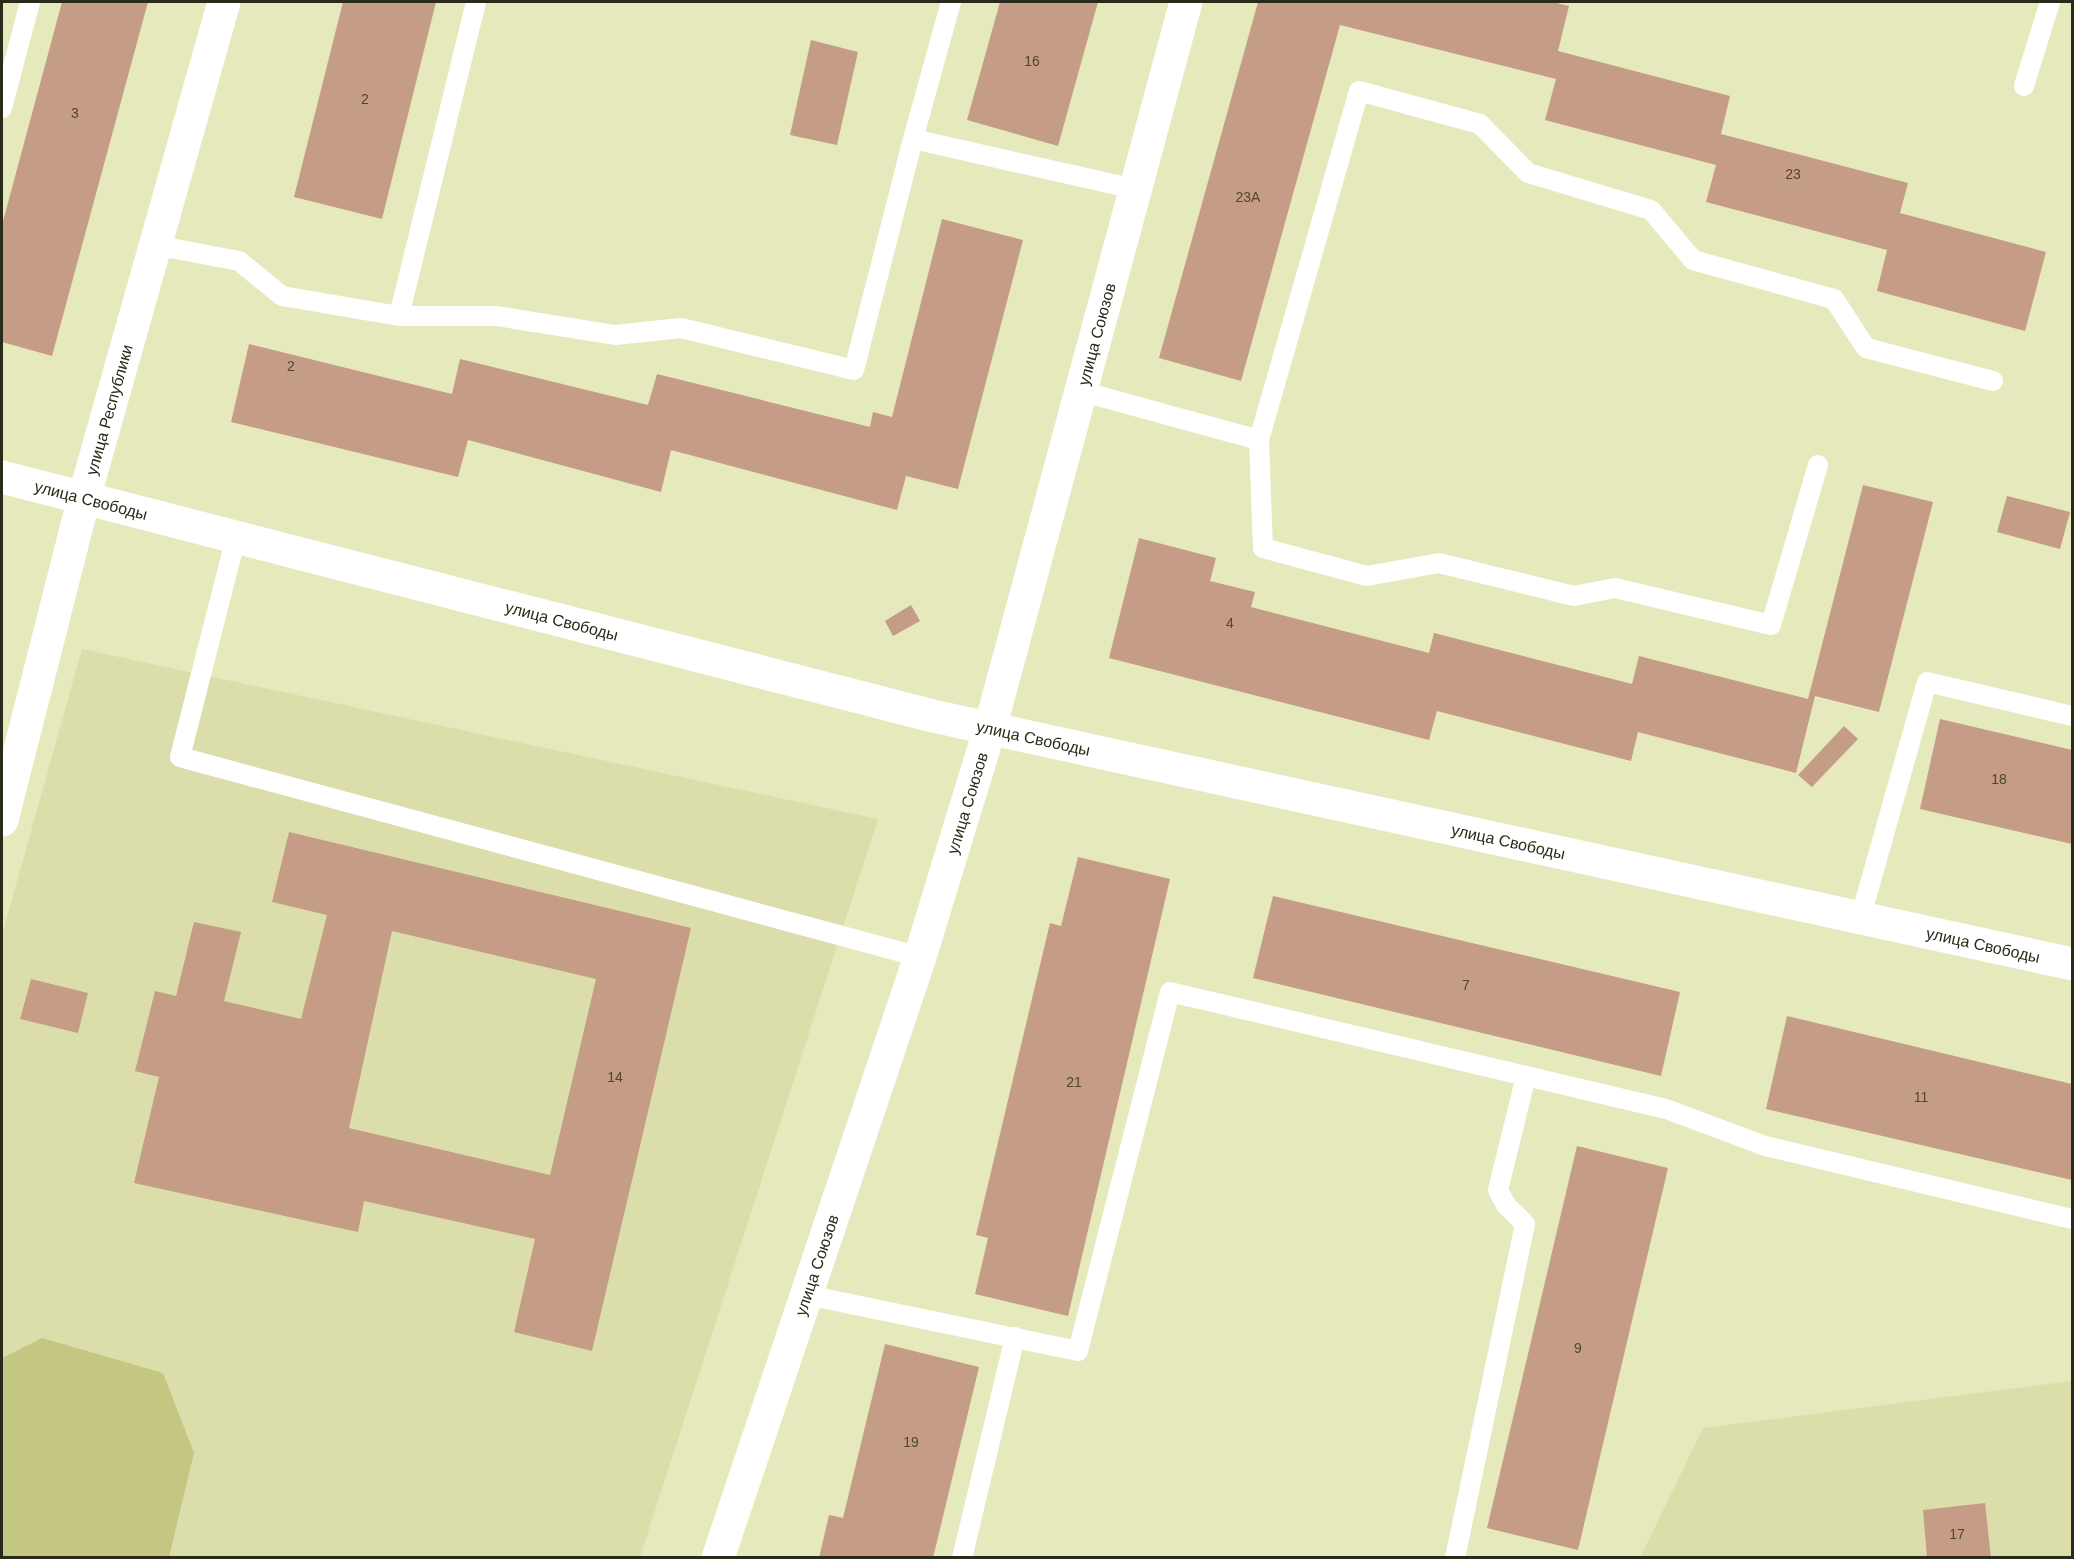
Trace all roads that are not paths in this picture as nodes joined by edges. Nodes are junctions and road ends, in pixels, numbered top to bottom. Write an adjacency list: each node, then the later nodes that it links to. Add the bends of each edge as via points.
1 (30, 2): 8 (lane)
2 (224, 2): 11 (street, улица Республики)
3 (476, 2): 12 (lane)
4 (951, 2): 9 (lane)
5 (1186, 2): 10 (street, улица Союзов)
6 (2050, 2): 7 (lane)
7 (2024, 86)
8 (2, 108)
9 (912, 139): 10 (lane); 12 (lane, via 854,370 681,328 615,335 497,316)
10 (1135, 189): 14 (street, улица Союзов)
11 (155, 245): 12 (lane, via 239,261 282,296); 18 (street, улица Республики)
12 (399, 316)
13 (1993, 381): 15 (lane, via 1866,348 1834,299 1693,260 1651,210 1528,173 1480,124 1359,91)
14 (1080, 392): 15 (lane); 21 (street, улица Союзов)
15 (1258, 440): 16 (lane, via 1263,548 1367,576 1439,562 1574,596 1615,588 1771,625)
16 (1818, 465)
17 (2, 477): 18 (street, улица Свободы)
18 (84, 498): 19 (street, улица Свободы); 22 (street, улица Республики)
19 (236, 537): 21 (street, улица Свободы); 24 (lane, via 180,757)
20 (2073, 716): 23 (lane, via 1926,682)
21 (990, 728): 23 (street, улица Свободы); 24 (street, улица Союзов)
22 (2, 820)
23 (1860, 919): 25 (street, улица Свободы)
24 (920, 957): 28 (street, улица Союзов)
25 (2073, 964)
26 (1526, 1076): 27 (lane, via 1666,1109 1765,1146); 29 (lane, via 1170,992 1078,1351); 32 (lane, via 1498,1190 1506,1205 1525,1224)
27 (2073, 1219)
28 (807, 1295): 29 (lane); 30 (street, улица Союзов)
29 (1015, 1337): 31 (lane)
30 (718, 1557)
31 (962, 1557)
32 (1455, 1557)

